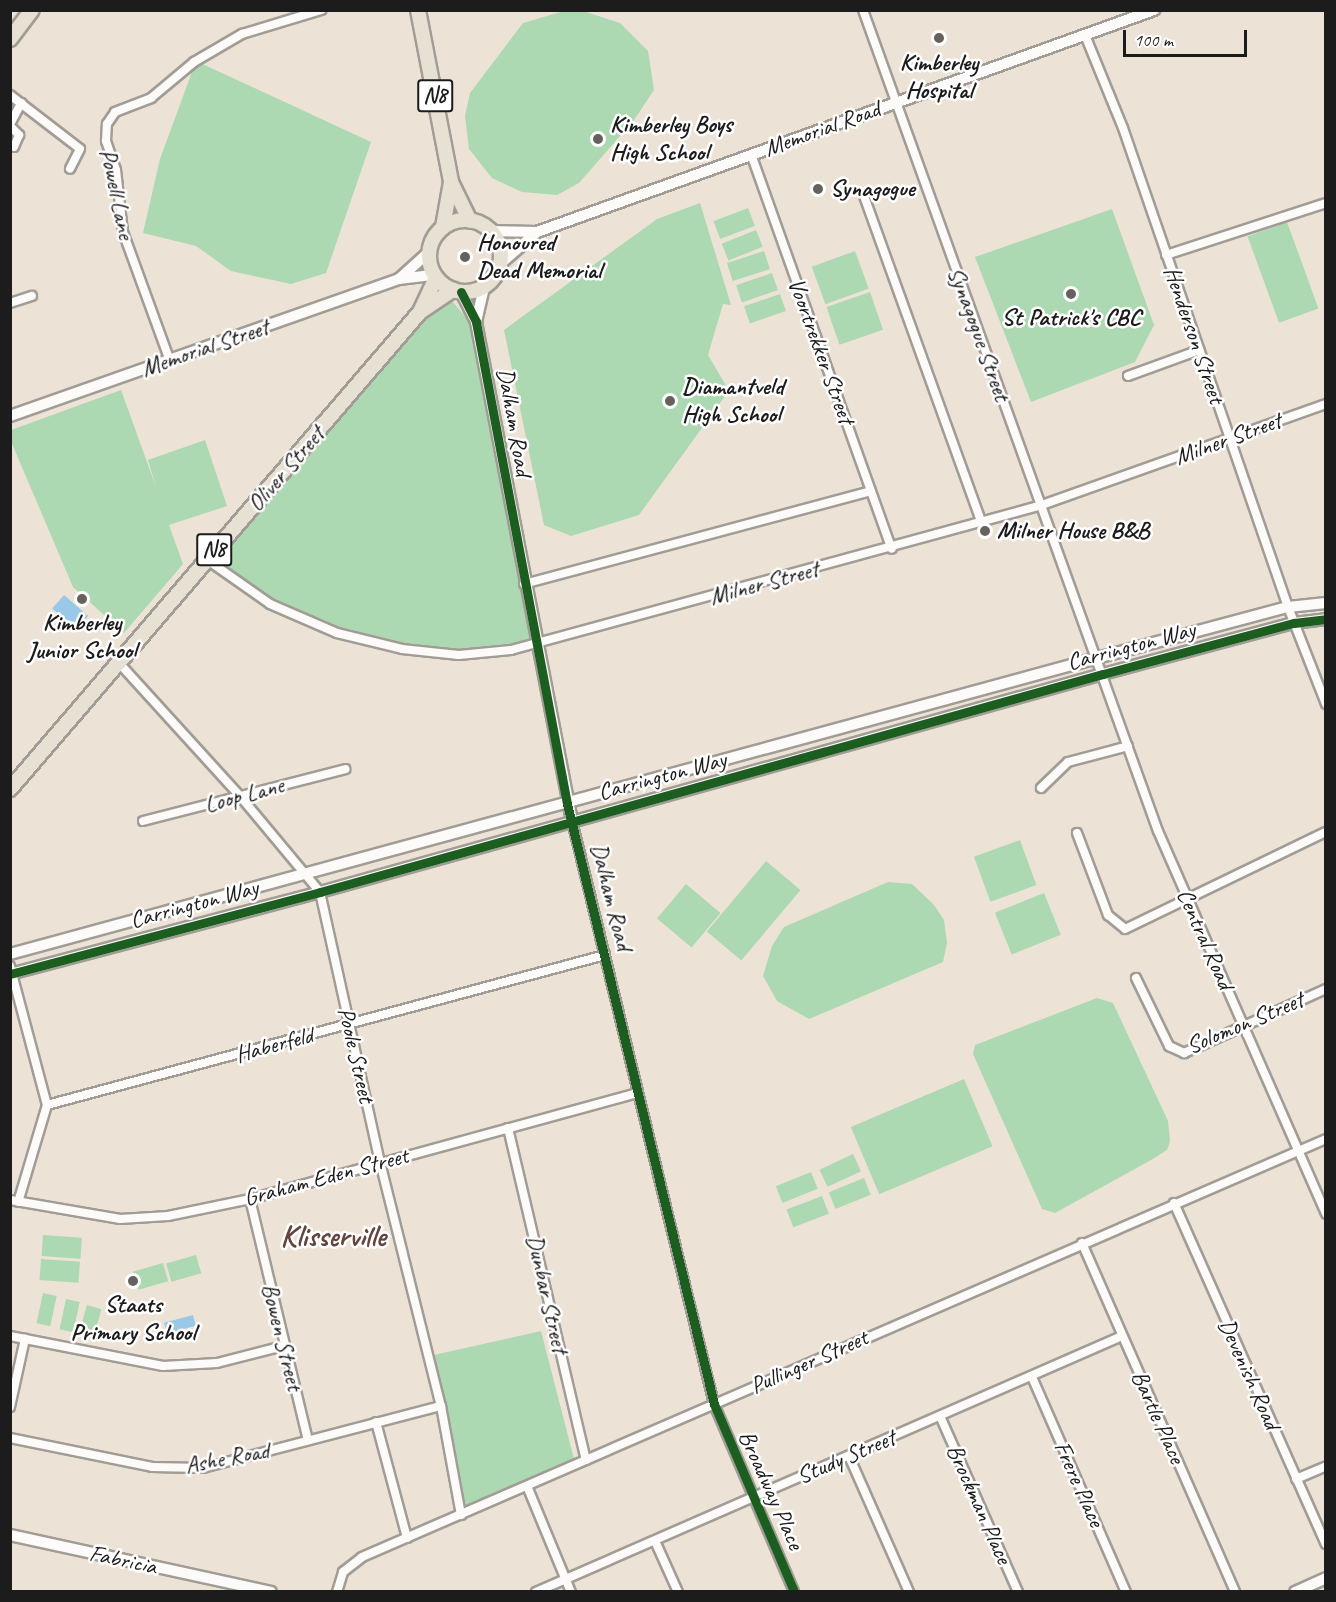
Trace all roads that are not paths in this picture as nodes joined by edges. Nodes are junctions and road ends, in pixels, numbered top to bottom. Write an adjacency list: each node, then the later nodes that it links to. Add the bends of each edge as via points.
1 (32, 10): 7 (highway)
2 (321, 10): 34 (street, Powell Lane, via 242,34 194,62 151,98 115,112 107,124 106,141 116,170 123,232)
3 (418, 10): 15 (highway, N8)
4 (863, 10): 10 (street, Synagogue Street)
5 (1154, 10): 6 (street, Memorial Road)
6 (1085, 35): 10 (street, Memorial Road); 23 (street, Henderson Street, via 1123,128)
7 (10, 39)
8 (10, 95): 9 (street)
9 (21, 103): 11 (street); 14 (street, via 80,148)
10 (894, 103): 13 (street, Memorial Road); 40 (street, Synagogue Street)
11 (10, 125): 12 (street, via 19,135)
12 (14, 147)
13 (751, 154): 21 (street, Memorial Road); 39 (street, Voortrekker Street)
14 (70, 169)
15 (451, 182): 18 (highway, N8); 19 (highway, N8)
16 (864, 196): 41 (street)
17 (1326, 203): 23 (street)
18 (470, 221): 19 (highway); 20 (highway)
19 (444, 227): 22 (highway, N8)
20 (489, 231): 21 (street); 24 (highway, via 500,250)
21 (537, 232): 24 (street, Memorial Road)
22 (429, 252): 25 (highway); 26 (street, Memorial Street)
23 (1167, 255): 33 (street, Henderson Street)
24 (500, 264): 27 (highway)
25 (435, 276): 26 (street, Memorial Street); 28 (highway); 31 (highway, Oliver Street / N8)
26 (399, 279): 34 (street, Memorial Street)
27 (484, 287): 28 (highway, N8); 32 (street, Dalham Road)
28 (457, 291): 31 (highway, Oliver Street / N8); 32 (street, Dalham Road)
29 (32, 296): 30 (street)
30 (10, 303)
31 (420, 312): 43 (highway, Oliver Street / N8)
32 (476, 322): 44 (street, Dalham Road)
33 (1199, 350): 35 (street); 38 (street, Henderson Street)
34 (170, 361): 37 (street, Memorial Street)
35 (1128, 376)
36 (1326, 404): 38 (street, Milner Street)
37 (10, 416)
38 (1230, 438): 40 (street, Milner Street); 46 (street, Henderson Street)
39 (871, 491): 42 (street, Voortrekker Street); 44 (street)
40 (1042, 505): 41 (street, Milner Street); 50 (street, Synagogue Street)
41 (981, 521): 42 (street, Milner Street)
42 (892, 549): 49 (street, Milner Street)
43 (206, 558): 49 (street, Milner Street, via 270,604 366,641 459,655); 51 (highway, Oliver Street / N8)
44 (524, 584): 49 (street, Dalham Road)
45 (1326, 603): 46 (street, Carrington Way)
46 (1288, 607): 48 (street, Henderson Street); 50 (street, Carrington Way)
47 (1326, 619): 48 (street, Carrington Way)
48 (1294, 623): 52 (street, Carrington Way); 53 (street, Henderson Street)
49 (536, 645): 59 (street, Dalham Road)
50 (1097, 658): 52 (street, Central Road); 59 (street, Carrington Way)
51 (119, 663): 57 (highway, Oliver Street / N8); 58 (street, Poole Street)
52 (1103, 674): 54 (street, Central Road); 61 (street, Carrington Way)
53 (1326, 704)
54 (1128, 746): 56 (street, via 1068,762); 66 (street, Central Road)
55 (345, 769): 58 (street, Loop Lane)
56 (1041, 788)
57 (10, 789)
58 (240, 796): 60 (street, Loop Lane); 64 (street, Poole Street)
59 (567, 804): 61 (street, Dalham Road); 64 (street, Carrington Way)
60 (143, 821)
61 (572, 821): 65 (street, Carrington Way); 68 (street, Dalham Road)
62 (1326, 832): 66 (street)
63 (1077, 833): 66 (street, via 1108,915 1119,927 1125,929)
64 (309, 874): 65 (street, Poole Street); 67 (street, Carrington Way)
65 (320, 892): 69 (street, Carrington Way); 72 (street, Poole Street)
66 (1187, 901): 73 (street, Central Road)
67 (10, 954)
68 (605, 956): 72 (street, Haberfeld); 74 (street, Dalham Road)
69 (11, 971): 75 (street)
70 (1136, 978): 73 (street, Solomon Street, via 1169,1046 1179,1052)
71 (1326, 989): 73 (street, Solomon Street)
72 (349, 1025): 75 (street, Haberfeld); 79 (street, Poole Street)
73 (1244, 1028): 78 (street, Central Road)
74 (637, 1093): 76 (street, Graham Eden Street); 90 (street, Dalham Road)
75 (47, 1105): 81 (street)
76 (508, 1128): 79 (street, Graham Eden Street); 98 (street, Dunbar Street)
77 (1326, 1138): 78 (street, Pullinger Street)
78 (1298, 1150): 82 (street, Pullinger Street); 83 (street, Central Road)
79 (380, 1162): 80 (street, Graham Eden Street); 91 (street, Poole Street)
80 (250, 1199): 81 (street, Graham Eden Street, via 168,1216 120,1219); 88 (street, Bowen Street)
81 (14, 1201)
82 (1174, 1203): 84 (street, Pullinger Street); 100 (street, Devenish Road)
83 (1326, 1214)
84 (1082, 1243): 86 (street, Bartle Place); 90 (street, Pullinger Street)
85 (10, 1336): 87 (street)
86 (1122, 1336): 89 (street, Study Street); 119 (street, Bartle Place)
87 (25, 1339): 88 (street, via 164,1366 217,1363); 92 (street)
88 (283, 1346): 96 (street, Bowen Street)
89 (1032, 1377): 93 (street, Study Street); 118 (street, Frere Place)
90 (714, 1404): 98 (street, Pullinger Street); 102 (street, Broadway Place)
91 (441, 1406): 94 (street, Ashe Road); 103 (street, Poole Street)
92 (10, 1407)
93 (940, 1416): 97 (street, Study Street); 117 (street, Brockman Place)
94 (376, 1422): 96 (street, Ashe Road); 105 (street)
95 (10, 1438): 96 (street, Ashe Road, via 152,1467 184,1469 222,1464)
96 (308, 1440)
97 (849, 1456): 102 (street, Study Street); 116 (street)
98 (586, 1460): 101 (street, Pullinger Street)
99 (1326, 1466): 100 (street)
100 (1296, 1479): 107 (street, Devenish Road)
101 (527, 1486): 103 (street, Pullinger Street); 108 (street)
102 (752, 1497): 106 (street, Study Street); 115 (street, Broadway Place)
103 (461, 1515): 105 (street, Pullinger Street)
104 (10, 1535): 110 (street, Fabricia)
105 (407, 1538): 111 (street, Pullinger Street, via 350,1564)
106 (656, 1540): 108 (street, Study Street); 114 (street)
107 (1326, 1544)
108 (566, 1578): 112 (street, Study Street); 113 (street)
109 (1326, 1578): 120 (street)
110 (271, 1592)
111 (337, 1592)
112 (536, 1592)
113 (571, 1592)
114 (678, 1592)
115 (794, 1592)
116 (909, 1592)
117 (1018, 1592)
118 (1126, 1592)
119 (1235, 1592)
120 (1295, 1592)

